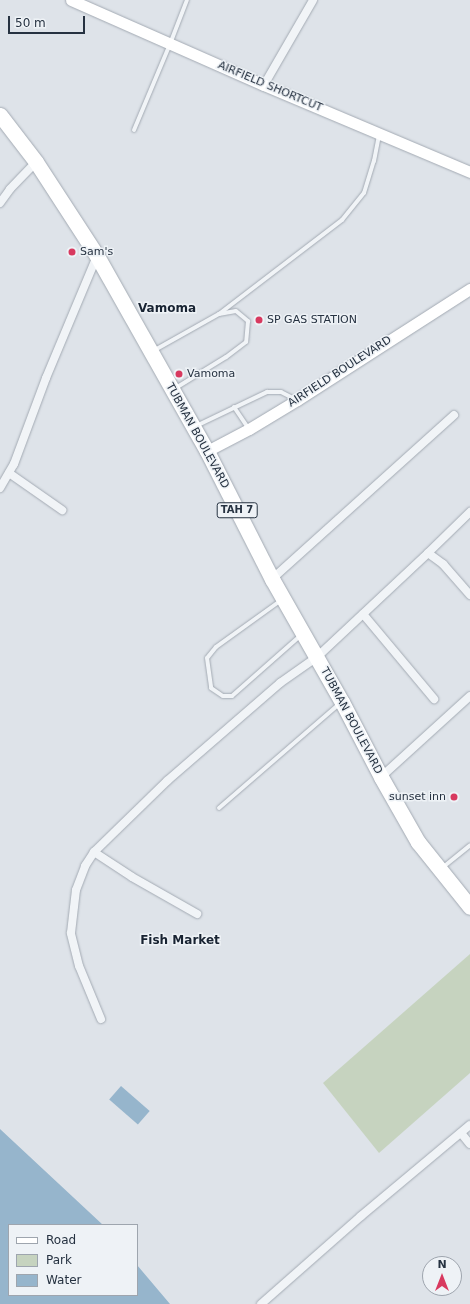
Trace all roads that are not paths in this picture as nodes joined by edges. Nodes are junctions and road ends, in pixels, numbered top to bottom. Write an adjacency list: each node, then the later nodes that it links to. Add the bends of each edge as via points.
1 (71, 0): 4 (street, AIRFIELD SHORTCUT)
2 (187, 0): 4 (lane)
3 (313, 0): 5 (street)
4 (170, 44): 5 (street, AIRFIELD SHORTCUT); 7 (lane)
5 (264, 85): 8 (street, AIRFIELD SHORTCUT)
6 (0, 115): 9 (highway, TUBMAN BOULEVARD / TAH 7)
7 (134, 130)
8 (379, 134): 10 (street, AIRFIELD SHORTCUT); 14 (lane, via 364,193 342,220)
9 (36, 162): 11 (street, via 10,189); 12 (highway, TUBMAN BOULEVARD / TAH 7)
10 (470, 172)
11 (0, 204)
12 (97, 256): 15 (highway, TUBMAN BOULEVARD / TAH 7); 23 (street)
13 (470, 289): 17 (street, AIRFIELD BOULEVARD)
14 (219, 314): 15 (lane); 16 (lane, via 236,311 248,321 246,342)
15 (151, 353): 16 (highway, TUBMAN BOULEVARD / TAH 7)
16 (172, 390): 20 (highway, TUBMAN BOULEVARD / TAH 7)
17 (297, 400): 18 (lane, via 281,392 268,392); 21 (street, AIRFIELD BOULEVARD)
18 (234, 407): 20 (lane); 21 (lane)
19 (454, 415): 28 (street)
20 (193, 427): 22 (highway, TUBMAN BOULEVARD / TAH 7)
21 (249, 429): 22 (street, AIRFIELD BOULEVARD)
22 (207, 451): 28 (highway, TUBMAN BOULEVARD / TAH 7)
23 (9, 473): 24 (street); 25 (street)
24 (0, 488)
25 (62, 510)
26 (470, 512): 27 (street)
27 (428, 553): 29 (street, via 443,564); 31 (street)
28 (272, 579): 30 (highway, TUBMAN BOULEVARD / TAH 7)
29 (470, 595)
30 (284, 598): 32 (highway, TUBMAN BOULEVARD / TAH 7); 32 (lane, via 216,647 208,658 211,688 223,696 232,696)
31 (362, 614): 33 (street); 35 (street)
32 (303, 634): 33 (highway, TUBMAN BOULEVARD / TAH 7)
33 (317, 657): 36 (highway, TUBMAN BOULEVARD / TAH 7); 40 (street, via 280,683 173,776)
34 (470, 696): 37 (street)
35 (434, 700)
36 (342, 702): 37 (highway, TUBMAN BOULEVARD / TAH 7); 38 (lane)
37 (381, 778): 41 (highway, TUBMAN BOULEVARD / TAH 7, via 418,842)
38 (219, 808)
39 (470, 845): 41 (lane)
40 (94, 852): 43 (street); 44 (street, via 76,890 71,933 79,966)
41 (440, 869): 42 (highway, TUBMAN BOULEVARD / TAH 7)
42 (470, 907)
43 (197, 914)
44 (101, 1019)
45 (470, 1125): 46 (street)
46 (461, 1133): 47 (street); 48 (street)
47 (470, 1144)
48 (261, 1304)

